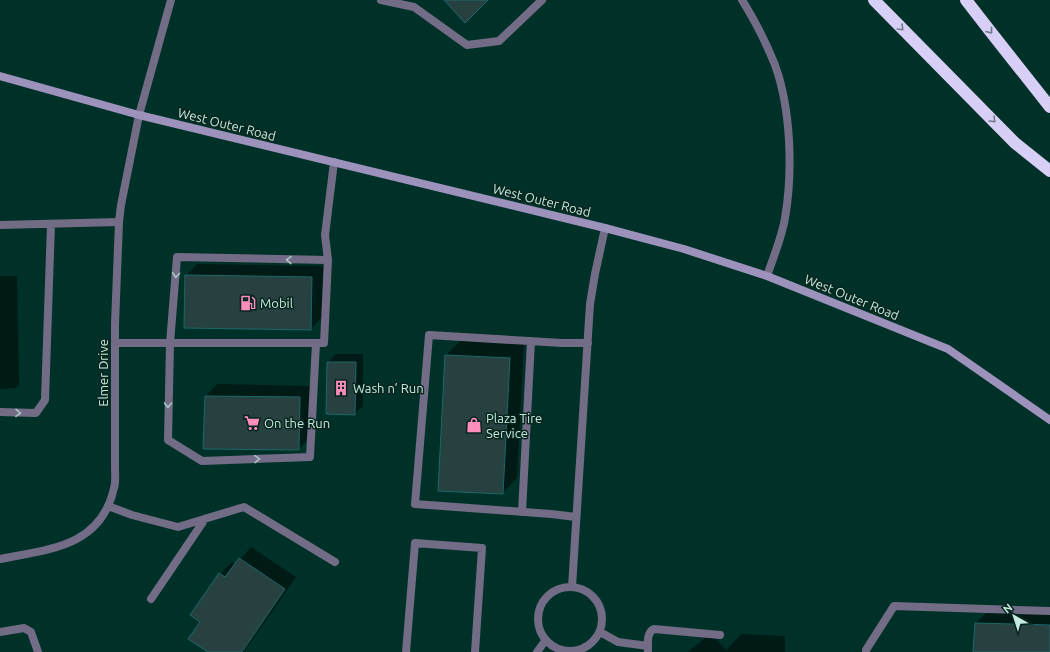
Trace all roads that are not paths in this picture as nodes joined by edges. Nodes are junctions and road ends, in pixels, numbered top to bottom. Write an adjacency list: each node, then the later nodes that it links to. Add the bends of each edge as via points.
1 (171, 0): 9 (street, Elmer Drive)
2 (381, 0): 3 (street, via 414,7 467,45 499,41)
3 (542, 0)
4 (742, 0): 17 (street, via 761,32 775,66 784,100 788,135 789,170 785,219)
5 (874, 0): 11 (highway, one-way to 11, via 1015,143)
6 (966, 0): 8 (highway, one-way to 8)
7 (0, 76): 9 (street, West Outer Road)
8 (1050, 107)
9 (139, 115): 10 (street, West Outer Road); 12 (street, Elmer Drive)
10 (334, 162): 15 (street, West Outer Road); 16 (street, via 325,235)
11 (1050, 171)
12 (119, 222): 13 (street); 19 (street, Elmer Drive)
13 (51, 224): 14 (street); 23 (street, one-way to 13, via 36,413 45,400)
14 (0, 225)
15 (605, 228): 17 (street, West Outer Road, via 684,249); 22 (street, via 591,298)
16 (328, 260): 20 (street, one-way to 20, via 177,257); 21 (street, via 324,343)
17 (768, 276): 24 (street, West Outer Road, via 948,349)
18 (531, 340): 22 (street); 26 (street); 26 (street, via 429,335 414,504)
19 (115, 343): 20 (street); 25 (street, Elmer Drive, via 115,467 114,488)
20 (170, 343): 21 (street); 21 (street, one-way to 21, via 168,440 202,461 310,457)
21 (316, 343)
22 (588, 343): 27 (street)
23 (0, 412)
24 (1050, 420)
25 (108, 506): 28 (street, via 178,527); 29 (street, Elmer Drive, via 85,534 70,543)
26 (522, 512): 27 (street)
27 (576, 517): 31 (street)
28 (205, 519): 30 (street, via 244,508); 32 (street)
29 (0, 559)
30 (335, 562)
31 (572, 587): 35 (street, via 591,595 598,602 602,617); 37 (street, via 551,593 544,600 539,610 538,621)
32 (151, 599)
33 (1050, 611): 43 (street, via 894,606)
34 (0, 632): 39 (street, via 24,628 31,632)
35 (600, 632): 37 (street, via 594,641 575,652 564,651); 38 (street, via 618,642)
36 (720, 635): 38 (street, via 654,629 649,633)
37 (545, 641): 42 (street)
38 (648, 649)
39 (38, 652)
40 (406, 652): 41 (street, via 415,543 482,548)
41 (475, 652)
42 (537, 652)
43 (866, 652)

